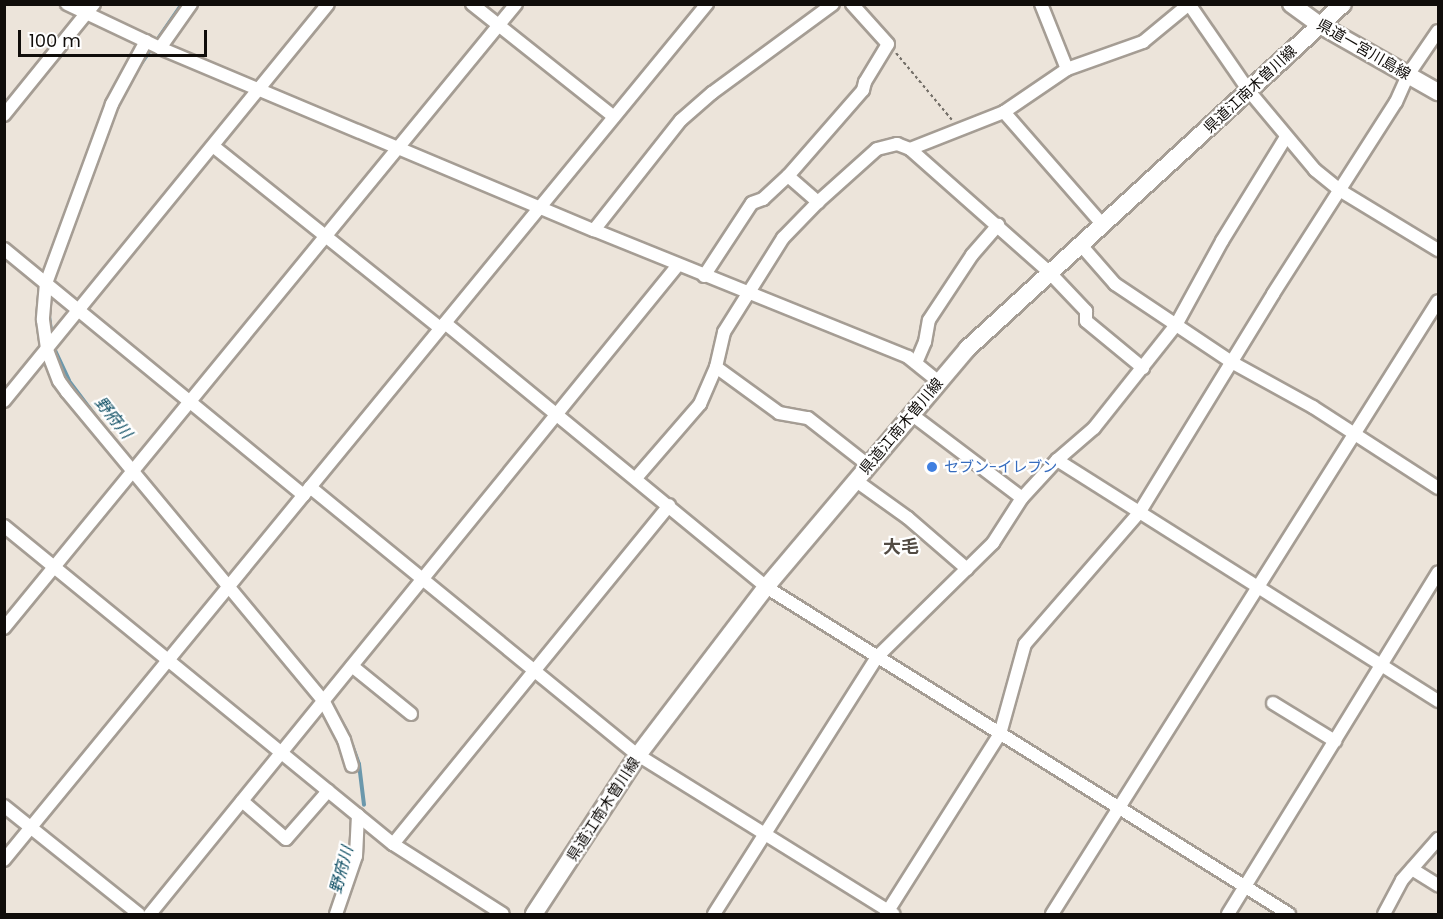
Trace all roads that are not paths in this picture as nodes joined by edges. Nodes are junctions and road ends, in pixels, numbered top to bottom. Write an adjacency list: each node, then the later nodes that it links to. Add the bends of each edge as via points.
1 (67, 4): 13 (street)
2 (191, 4): 17 (street)
3 (328, 4): 20 (street)
4 (472, 4): 15 (street)
5 (516, 4): 15 (street)
6 (706, 4): 25 (street)
7 (833, 4): 36 (street, via 681,120)
8 (852, 4): 30 (street, via 888,44 863,90)
9 (1041, 4): 18 (street)
10 (1189, 4): 18 (street, via 1143,42); 21 (street)
11 (1291, 4): 14 (main road, 県道一宮川島線)
12 (1343, 4): 14 (main road, 県道江南木曽川線)
13 (90, 9): 17 (street); 24 (street)
14 (1320, 25): 19 (main road, 県道一宮川島線); 21 (main road, 県道江南木曽川線)
15 (498, 26): 25 (street); 28 (street)
16 (1438, 31): 19 (street)
17 (153, 45): 20 (street); 44 (street, via 112,104)
18 (1067, 69): 23 (street)
19 (1408, 75): 22 (main road, 県道一宮川島線); 31 (street, via 1396,102)
20 (259, 88): 27 (street); 28 (street)
21 (1249, 91): 26 (street); 34 (main road, 県道江南木曽川線)
22 (1438, 92)
23 (1004, 112): 29 (street); 34 (street)
24 (4, 115)
25 (614, 117): 33 (street)
26 (1286, 137): 31 (street, via 1315,170); 49 (street)
27 (213, 146): 37 (street); 47 (street)
28 (400, 147): 33 (street); 37 (street)
29 (910, 149): 32 (street, via 897,144 877,149); 35 (street)
30 (788, 176): 32 (street); 43 (street, via 763,200 752,203)
31 (1341, 191): 40 (street); 52 (street)
32 (818, 201): 45 (street, via 783,238)
33 (540, 207): 36 (street); 48 (street)
34 (1102, 224): 38 (main road, 県道江南木曽川線)
35 (998, 225): 42 (street); 51 (street, via 972,255 928,320 926,342)
36 (594, 230): 41 (street)
37 (326, 237): 48 (street); 57 (street)
38 (1080, 244): 42 (main road, 県道江南木曽川線); 49 (street, via 1115,284)
39 (4, 249): 44 (street)
40 (1438, 250)
41 (678, 265): 43 (street); 59 (street)
42 (1049, 272): 54 (street, via 1086,311 1086,321); 55 (main road, 県道江南木曽川線, via 967,349)
43 (704, 276): 45 (street)
44 (49, 286): 47 (street); 50 (street, via 43,320)
45 (749, 295): 51 (street); 53 (street, via 724,332)
46 (1438, 301): 60 (street)
47 (79, 311): 50 (street); 57 (street)
48 (442, 325): 59 (street); 67 (street)
49 (1176, 325): 52 (street); 54 (street)
50 (50, 345): 56 (street); 63 (street, via 59,381)
51 (916, 363): 55 (street)
52 (1233, 363): 60 (street, via 1313,407); 70 (street)
53 (716, 367): 62 (street, via 778,412 808,418); 64 (street, via 700,404)
54 (1143, 368): 61 (street, via 1094,428)
55 (939, 382): 58 (main road, 県道江南木曽川線)
56 (4, 401)
57 (192, 402): 63 (street); 67 (street)
58 (911, 414): 62 (main road, 県道江南木曽川線); 68 (street)
59 (557, 415): 64 (street); 75 (street)
60 (1353, 435): 66 (street); 77 (street)
61 (1057, 460): 68 (street); 70 (street)
62 (868, 465): 65 (main road, 県道江南木曽川線)
63 (135, 469): 72 (street); 76 (street)
64 (636, 478): 69 (street)
65 (855, 480): 73 (street); 78 (main road, 県道江南木曽川線)
66 (1438, 488)
67 (307, 491): 75 (street); 76 (street)
68 (1022, 498): 73 (street, via 993,543)
69 (669, 505): 78 (street); 84 (street)
70 (1139, 513): 77 (street); 89 (street, via 1025,644)
71 (4, 526): 72 (street)
72 (55, 567): 79 (street); 81 (street)
73 (967, 568): 80 (street)
74 (1438, 573): 83 (street)
75 (423, 579): 82 (street); 84 (street)
76 (231, 584): 81 (street); 85 (street)
77 (1258, 586): 83 (street); 97 (street)
78 (766, 587): 80 (street); 92 (main road, 県道江南木曽川線)
79 (4, 628)
80 (877, 657): 89 (street); 100 (street)
81 (168, 660): 91 (street); 99 (street)
82 (352, 666): 85 (street); 88 (street)
83 (1382, 666): 86 (street); 90 (street)
84 (536, 670): 92 (street); 102 (street)
85 (326, 697): 91 (street); 93 (street)
86 (1438, 701)
87 (1273, 703): 90 (street)
88 (411, 714)
89 (1000, 734): 97 (street); 107 (street)
90 (1335, 741): 106 (street)
91 (281, 752): 94 (street); 95 (street)
92 (638, 755): 100 (street); 112 (main road, 県道江南木曽川線)
93 (352, 766)
94 (328, 791): 95 (street, via 286,839); 98 (street)
95 (242, 801): 109 (street)
96 (4, 806): 99 (street)
97 (1119, 808): 106 (street); 114 (street)
98 (358, 815): 102 (street); 110 (street, via 356,856)
99 (31, 827): 103 (street); 108 (street)
100 (766, 835): 107 (street); 113 (street)
101 (1438, 839): 104 (street)
102 (393, 844): 111 (street)
103 (4, 860)
104 (1412, 869): 105 (street); 117 (street)
105 (1438, 885)
106 (1245, 886): 115 (street); 116 (street)
107 (889, 914)
108 (139, 915)
109 (150, 915)
110 (336, 915)
111 (503, 915)
112 (534, 915)
113 (714, 915)
114 (1052, 915)
115 (1228, 915)
116 (1289, 915)
117 (1384, 915)

